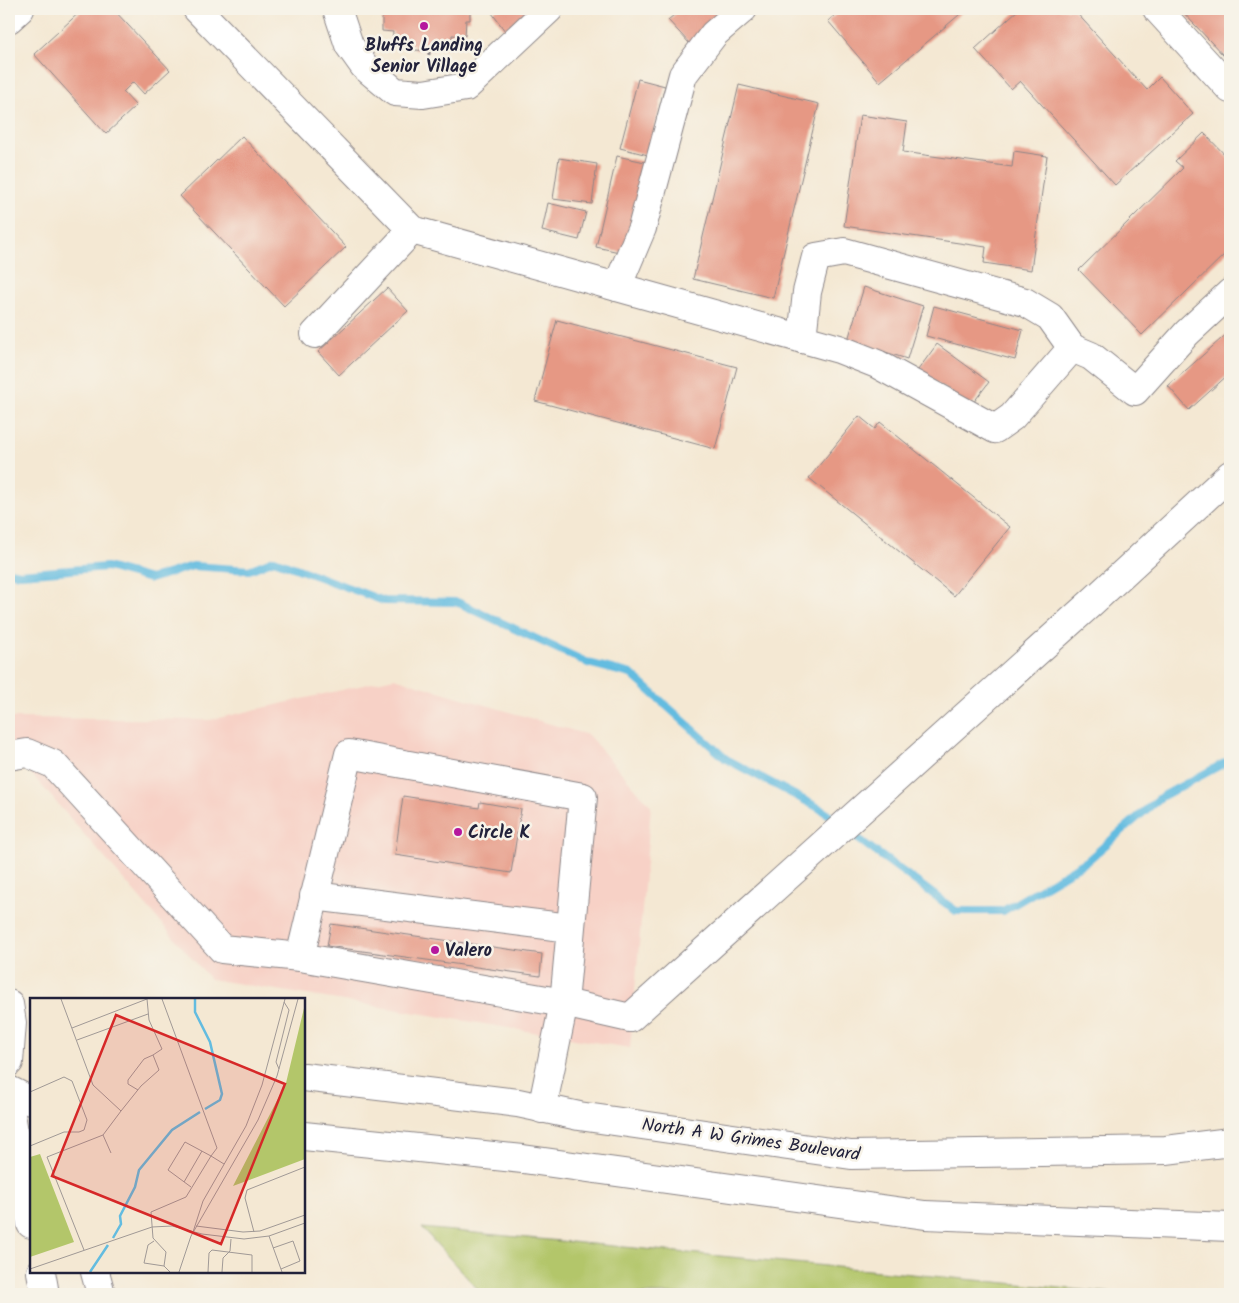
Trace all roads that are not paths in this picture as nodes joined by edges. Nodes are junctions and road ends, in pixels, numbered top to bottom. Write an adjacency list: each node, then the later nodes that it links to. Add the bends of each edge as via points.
1 (20, 9): 7 (main road)
2 (197, 9): 9 (main road)
3 (337, 9): 4 (main road, via 349,44 364,66 395,92 423,94 466,87)
4 (549, 9)
5 (743, 9): 10 (main road, via 714,34 683,75 642,228)
6 (1157, 9): 8 (main road)
7 (9, 19)
8 (1230, 89)
9 (412, 230): 10 (main road); 12 (main road)
10 (617, 287): 13 (main road)
11 (1230, 293): 14 (main road, via 1187,333 1135,391 1091,356)
12 (315, 334)
13 (802, 339): 14 (main road, via 877,364 994,429 1012,417); 14 (main road, via 807,292 816,257 844,252 1025,302 1050,317)
14 (1072, 348)
15 (1230, 475): 20 (main road, via 1076,618 630,1018)
16 (9, 756): 19 (main road, via 27,752 53,764 222,949)
17 (314, 896): 18 (main road); 18 (main road, via 348,754 583,797); 19 (main road)
18 (570, 928): 20 (main road)
19 (300, 957): 20 (main road)
20 (564, 1003): 29 (main road)
21 (11, 1014): 22 (main road); 23 (main road)
22 (30, 1044)
23 (9, 1062)
24 (305, 1077): 29 (main road, North A W Grimes Boulevard, via 518,1103)
25 (30, 1078): 26 (main road)
26 (9, 1089): 27 (main road)
27 (30, 1100)
28 (9, 1104): 32 (main road)
29 (542, 1110): 31 (main road, North A W Grimes Boulevard, via 851,1155 1166,1150)
30 (305, 1136): 33 (main road, via 524,1159 925,1215)
31 (1230, 1142)
32 (30, 1219)
33 (1230, 1227)
34 (41, 1273): 36 (main road)
35 (94, 1273): 37 (main road)
36 (46, 1294)
37 (101, 1294)

